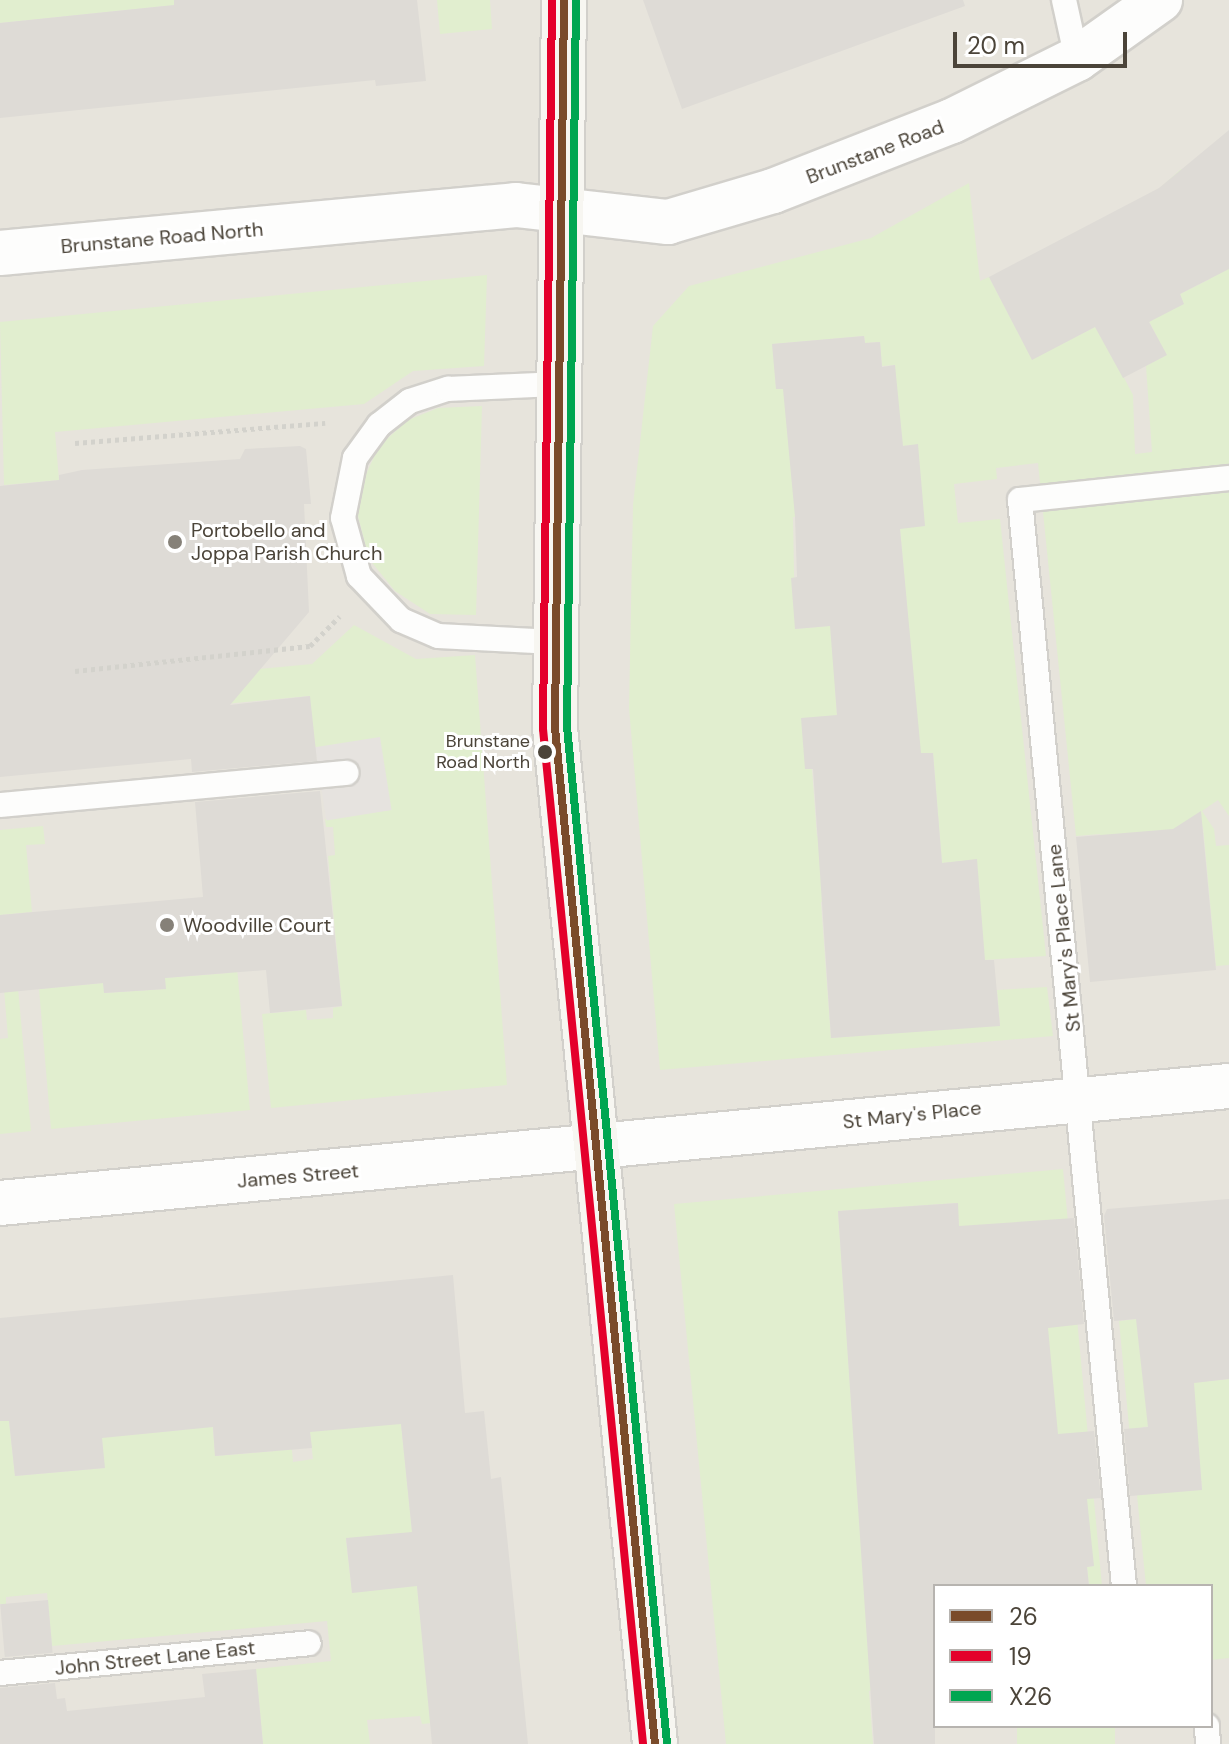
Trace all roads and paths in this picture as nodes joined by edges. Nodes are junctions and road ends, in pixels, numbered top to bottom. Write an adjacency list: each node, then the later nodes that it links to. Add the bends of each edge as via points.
1 (564, 0): 5 (main road)
2 (1064, 0): 4 (lane)
3 (1160, 0): 4 (street, Brunstane Road)
4 (1077, 59): 5 (street, Brunstane Road, via 857,161 696,214 650,223)
5 (564, 209): 6 (street, Brunstane Road North, via 516,205); 7 (main road)
6 (0, 253)
7 (560, 384): 8 (lane, via 469,386 429,393 394,412); 12 (main road)
8 (365, 441): 9 (path, via 350,422); 11 (lane, via 348,478 343,518 351,557)
9 (75, 443)
10 (1229, 478): 17 (lane, St Mary's Place Lane, via 1020,500)
11 (370, 593): 12 (lane, via 401,620 438,636); 13 (path, via 353,602 310,646)
12 (554, 642): 18 (main road, via 555,728)
13 (75, 671)
14 (347, 773): 15 (lane)
15 (0, 805)
16 (1229, 1086): 17 (street, St Mary's Place)
17 (1080, 1098): 18 (street, St Mary's Place); 20 (lane, St Mary's Place Lane)
18 (595, 1146): 19 (street, James Street); 23 (main road)
19 (0, 1203)
20 (1124, 1584)
21 (309, 1643): 22 (lane, John Street Lane East)
22 (0, 1673)
23 (655, 1744)

